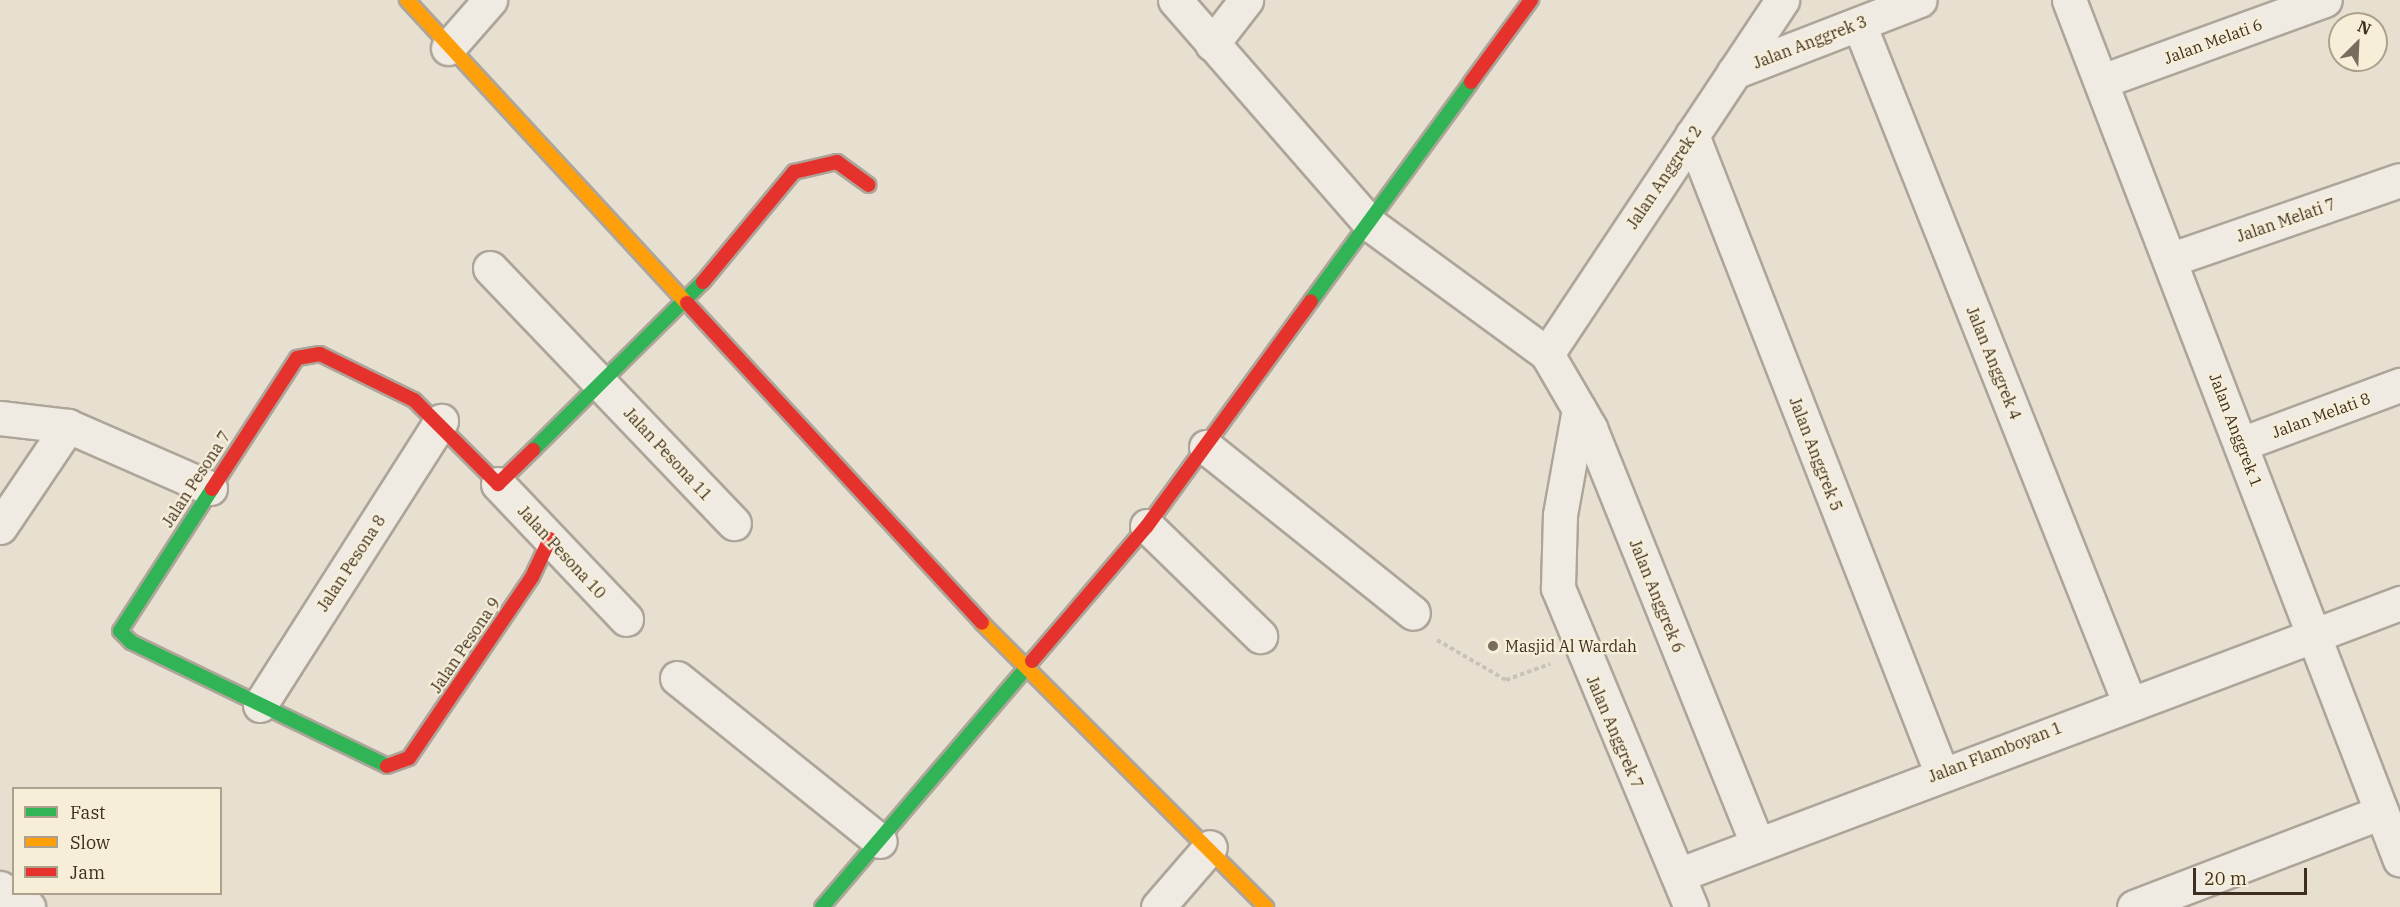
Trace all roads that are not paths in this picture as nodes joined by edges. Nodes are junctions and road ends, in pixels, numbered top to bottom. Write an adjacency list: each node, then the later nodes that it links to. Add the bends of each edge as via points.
1 (407, 0): 12 (street)
2 (490, 0): 12 (street)
3 (1175, 0): 11 (street)
4 (1246, 0): 11 (street)
5 (1531, 0): 18 (street)
6 (1782, 0): 13 (street, Jalan Anggrek 2)
7 (1920, 0): 10 (street, Jalan Anggrek 3)
8 (2069, 0): 14 (street, Jalan Anggrek 1)
9 (2325, 0): 14 (street, Jalan Melati 6)
10 (1859, 24): 13 (street, Jalan Anggrek 3); 44 (street, Jalan Anggrek 4)
11 (1212, 44): 18 (street)
12 (448, 48): 21 (street)
13 (1734, 72): 15 (street, Jalan Anggrek 2)
14 (2102, 81): 19 (street, Jalan Anggrek 1)
15 (1692, 135): 22 (street, Jalan Anggrek 2); 46 (street, Jalan Anggrek 5)
16 (2400, 180): 19 (street, Jalan Melati 7)
17 (869, 185): 21 (street, via 837,162 811,164 794,172)
18 (1371, 225): 22 (street); 30 (street)
19 (2172, 259): 29 (street, Jalan Anggrek 1)
20 (490, 268): 23 (street, Jalan Pesona 11)
21 (685, 304): 23 (street); 42 (street)
22 (1547, 354): 25 (street, Jalan Anggrek 6)
23 (603, 384): 31 (street); 33 (street, Jalan Pesona 11)
24 (2400, 385): 29 (street, Jalan Melati 8)
25 (1579, 409): 49 (street, Jalan Anggrek 6); 52 (street, Jalan Anggrek 7, via 1556,553 1558,588 1581,651)
26 (0, 418): 28 (street)
27 (441, 422): 31 (street); 32 (street, Jalan Pesona 7, via 375,376 308,353 287,369); 45 (street, Jalan Pesona 8)
28 (68, 426): 32 (street); 35 (street)
29 (2241, 444): 40 (street, Jalan Anggrek 1)
30 (1206, 447): 34 (street); 38 (street)
31 (498, 484): 36 (street, Jalan Pesona 10)
32 (210, 488): 45 (street, Jalan Pesona 7, via 120,631 130,642)
33 (734, 524)
34 (1147, 525): 41 (street); 42 (street)
35 (0, 527)
36 (550, 539): 39 (street, Jalan Pesona 10); 45 (street, Jalan Pesona 9, via 532,577 400,766 382,767)
37 (2400, 603): 40 (street, Jalan Flamboyan 1)
38 (1413, 613)
39 (626, 619)
40 (2315, 635): 44 (street, Jalan Flamboyan 1); 47 (street, Jalan Anggrek 1)
41 (1260, 636)
42 (1026, 669): 48 (street); 50 (street)
43 (678, 678): 48 (street)
44 (2129, 702): 46 (street, Jalan Flamboyan 1)
45 (260, 705)
46 (1941, 772): 49 (street, Jalan Flamboyan 1)
47 (2381, 812): 51 (street, Jalan Anggrek 1); 59 (street)
48 (880, 841): 55 (street)
49 (1756, 844): 52 (street, Jalan Flamboyan 1)
50 (1210, 847): 56 (street); 57 (street)
51 (2400, 860)
52 (1678, 875): 58 (street, Jalan Anggrek 7)
53 (0, 888): 54 (street)
54 (28, 907)
55 (822, 907)
56 (1158, 907)
57 (1266, 907)
58 (1691, 907)
59 (2134, 907)

